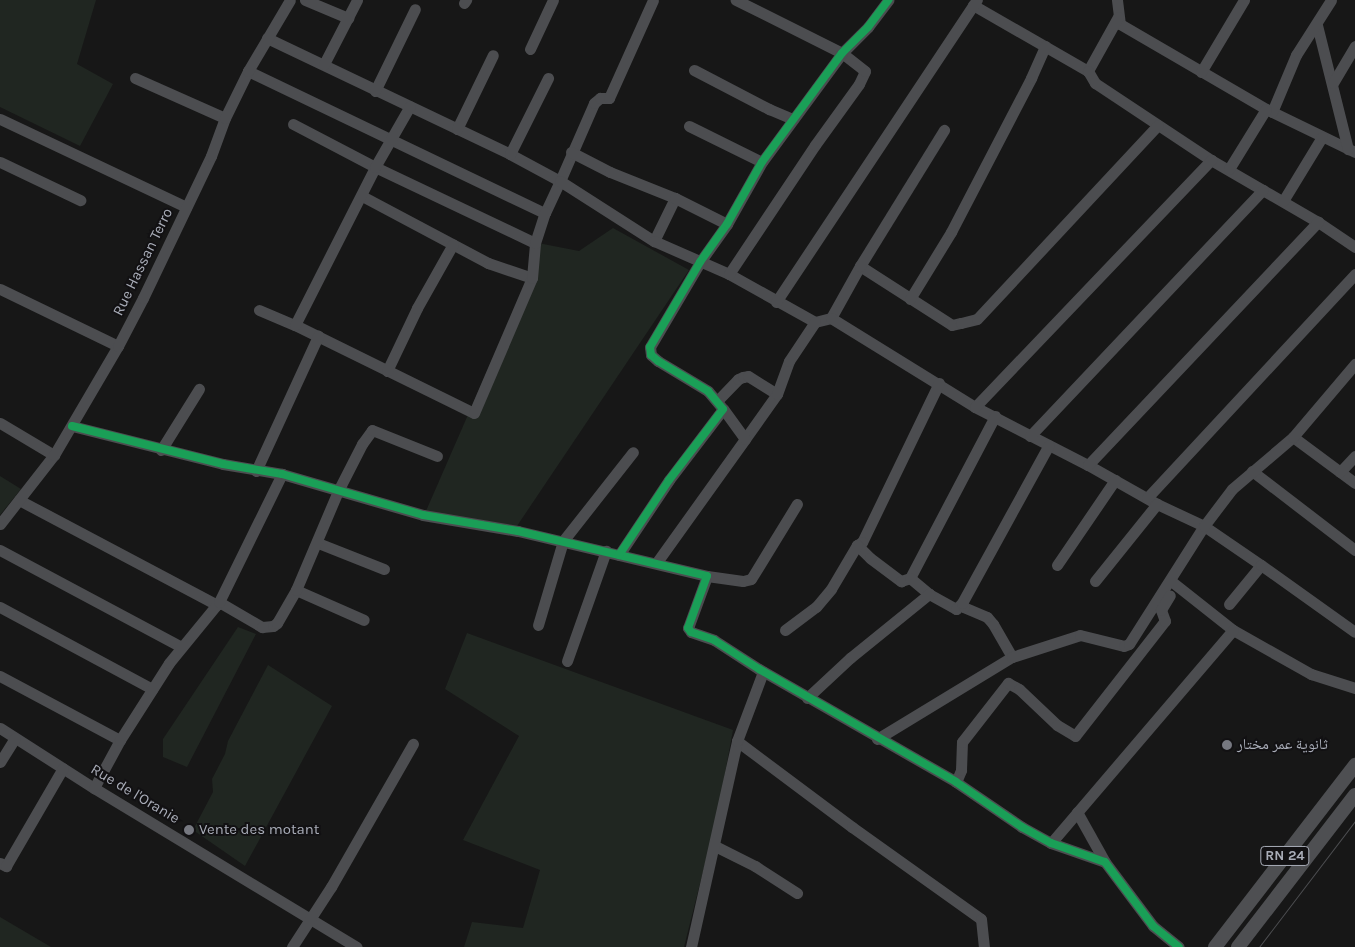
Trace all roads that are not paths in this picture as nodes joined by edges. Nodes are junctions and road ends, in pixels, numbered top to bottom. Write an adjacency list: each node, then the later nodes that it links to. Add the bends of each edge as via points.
1 (290, 0): 16 (street, Rue Hassan Terro)
2 (305, 0): 14 (street)
3 (357, 0): 14 (street)
4 (553, 0): 19 (street)
5 (653, 0): 44 (street, via 609,98 600,98 594,103)
6 (736, 0): 20 (street)
7 (888, 0): 20 (street, via 868,27)
8 (1117, 0): 13 (street)
9 (1244, 0): 26 (street)
10 (1331, 0): 15 (street)
11 (975, 3): 17 (street); 72 (street)
12 (415, 9): 30 (street)
13 (1118, 17): 25 (street); 26 (street, via 1120,24)
14 (348, 18): 22 (street)
15 (1317, 25): 29 (street); 32 (street, via 1296,56)
16 (267, 38): 22 (street); 24 (street, Rue Hassan Terro)
17 (1045, 46): 25 (street); 71 (street, via 951,232)
18 (1355, 46): 29 (street)
19 (530, 49)
20 (842, 53): 34 (street); 67 (street, via 866,71)
21 (493, 55): 39 (street)
22 (324, 64): 30 (street)
23 (694, 70): 34 (street)
24 (248, 71): 33 (street, Rue Hassan Terro); 42 (street)
25 (1088, 71): 37 (street, via 1096,84)
26 (1201, 72): 32 (street)
27 (135, 78): 33 (street)
28 (548, 78): 45 (street)
29 (1333, 83): 43 (street)
30 (375, 91): 31 (street)
31 (410, 106): 39 (street); 42 (street)
32 (1269, 110): 41 (street); 50 (street)
33 (225, 118): 57 (street, Rue Hassan Terro)
34 (792, 119): 48 (street)
35 (0, 120): 57 (street)
36 (293, 124): 49 (street)
37 (1158, 125): 46 (street); 71 (street, via 977,319 952,325)
38 (689, 126): 48 (street)
39 (457, 129): 45 (street)
40 (944, 130): 66 (street)
41 (1322, 137): 43 (street); 56 (street)
42 (394, 139): 49 (street); 58 (street)
43 (1351, 151)
44 (571, 152): 51 (street); 54 (street, via 610,172)
45 (510, 154): 51 (street)
46 (1211, 160): 50 (street); 85 (street)
47 (0, 162): 55 (street)
48 (762, 162): 60 (street)
49 (375, 168): 53 (street); 62 (street)
50 (1229, 169): 52 (street)
51 (560, 180): 58 (street); 61 (street)
52 (1263, 190): 56 (street); 89 (street)
53 (362, 196): 63 (street); 76 (street)
54 (675, 198): 60 (street); 61 (street)
55 (80, 200)
56 (1283, 201): 59 (street)
57 (186, 208): 78 (street, Rue Hassan Terro)
58 (545, 213): 62 (street)
59 (1318, 222): 64 (street); 98 (street)
60 (727, 224): 65 (street)
61 (654, 242): 65 (street)
62 (536, 243): 69 (street)
63 (453, 244): 69 (street, via 488,263); 80 (street)
64 (1354, 245)
65 (700, 262): 67 (street); 84 (street, via 650,352 658,361 708,391)
66 (860, 266): 71 (street); 74 (street)
67 (729, 274): 72 (street)
68 (1355, 274): 107 (street)
69 (532, 278): 80 (street, via 474,413)
70 (0, 289): 78 (street)
71 (910, 299)
72 (776, 302): 75 (street)
73 (258, 310): 76 (street)
74 (831, 318): 75 (street); 81 (street)
75 (815, 322): 83 (street, via 789,361)
76 (295, 325): 77 (street)
77 (318, 336): 80 (street); 99 (street)
78 (118, 346): 88 (street, Rue Hassan Terro)
79 (1355, 364): 90 (street)
80 (387, 371)
81 (939, 383): 85 (street); 113 (street, via 862,542)
82 (199, 389): 93 (street)
83 (777, 394): 84 (street, via 748,376 738,378); 91 (street)
84 (721, 405): 91 (street); 117 (street)
85 (974, 407): 86 (street)
86 (994, 416): 89 (street); 123 (street)
87 (0, 423): 95 (street)
88 (72, 426): 93 (street); 95 (street, Rue Hassan Terro)
89 (1030, 436): 92 (street)
90 (1293, 437): 100 (street); 101 (street)
91 (744, 439): 118 (street)
92 (1049, 445): 98 (street); 128 (street)
93 (161, 450): 99 (street)
94 (633, 452): 111 (street)
95 (54, 455): 106 (street, Rue Hassan Terro)
96 (437, 456): 105 (street, via 372,430)
97 (1355, 456): 101 (street)
98 (1088, 464): 103 (street)
99 (256, 470): 102 (street)
100 (1252, 471): 110 (street, via 1232,489); 115 (street)
101 (1340, 472): 104 (street)
102 (282, 474): 105 (street); 129 (street)
103 (1115, 480): 107 (street); 119 (street)
104 (1355, 483)
105 (338, 492): 111 (street, via 423,515); 112 (street)
106 (19, 500): 109 (street, Rue Hassan Terro); 129 (street)
107 (1152, 501): 110 (street); 124 (street)
108 (798, 504): 122 (street, via 751,579 743,581)
109 (0, 524)
110 (1204, 526): 120 (street); 125 (street)
111 (563, 541): 116 (street); 133 (street)
112 (318, 542): 121 (street); 126 (street)
113 (857, 544): 123 (street, via 901,581); 134 (street, via 816,607)
114 (0, 550): 137 (street)
115 (1355, 550)
116 (606, 551): 117 (street); 139 (street)
117 (619, 555): 118 (street)
118 (657, 562): 122 (street)
119 (1057, 565)
120 (1261, 565): 130 (street); 136 (street)
121 (384, 569)
122 (707, 576): 140 (street, via 688,628 714,640)
123 (910, 578): 127 (street)
124 (1095, 581)
125 (1173, 584): 135 (street); 138 (street, via 1124,646 1080,635); 154 (street, via 1161,610 1165,621 1075,736 1057,725 1019,689 1008,683 962,742 961,770)
126 (296, 590): 129 (street, via 277,622 268,627 262,627); 132 (street)
127 (929, 594): 128 (street, via 956,609); 144 (street, via 850,658)
128 (962, 603): 138 (street, via 964,607 987,617)
129 (218, 604): 137 (street)
130 (1229, 604)
131 (0, 607): 142 (street)
132 (364, 620)
133 (538, 625)
134 (784, 630)
135 (1233, 630): 143 (street, via 1311,674); 157 (street)
136 (1355, 632)
137 (182, 647): 142 (street)
138 (1012, 657): 147 (street)
139 (567, 661)
140 (763, 672): 144 (street); 149 (street)
141 (0, 676): 148 (street)
142 (152, 688): 148 (street)
143 (1355, 688)
144 (807, 698): 147 (street)
145 (0, 728): 146 (street, Rue de l'Oranie)
146 (15, 738): 151 (street); 153 (street, Rue de l'Oranie)
147 (877, 739): 154 (street)
148 (120, 740): 155 (street)
149 (737, 741): 159 (street); 167 (street, via 981,919)
150 (413, 744): 163 (street, via 331,887)
151 (0, 762)
152 (1355, 765): 169 (main road, RN 24)
153 (63, 768): 155 (street, Rue de l'Oranie); 161 (street, via 6,866)
154 (956, 782): 158 (street)
155 (94, 788): 163 (street, Rue de l'Oranie)
156 (1355, 795): 170 (main road, RN 24)
157 (1077, 812): 158 (street); 160 (street)
158 (1051, 843): 160 (street)
159 (715, 846): 162 (street, via 755,866); 166 (street)
160 (1105, 862): 168 (street, via 1153,926)
161 (0, 863)
162 (798, 894)
163 (310, 917): 164 (street); 165 (street, Rue de l'Oranie)
164 (292, 947)
165 (357, 947)
166 (691, 947)
167 (984, 947)
168 (1179, 947)
169 (1215, 947)
170 (1238, 947)

